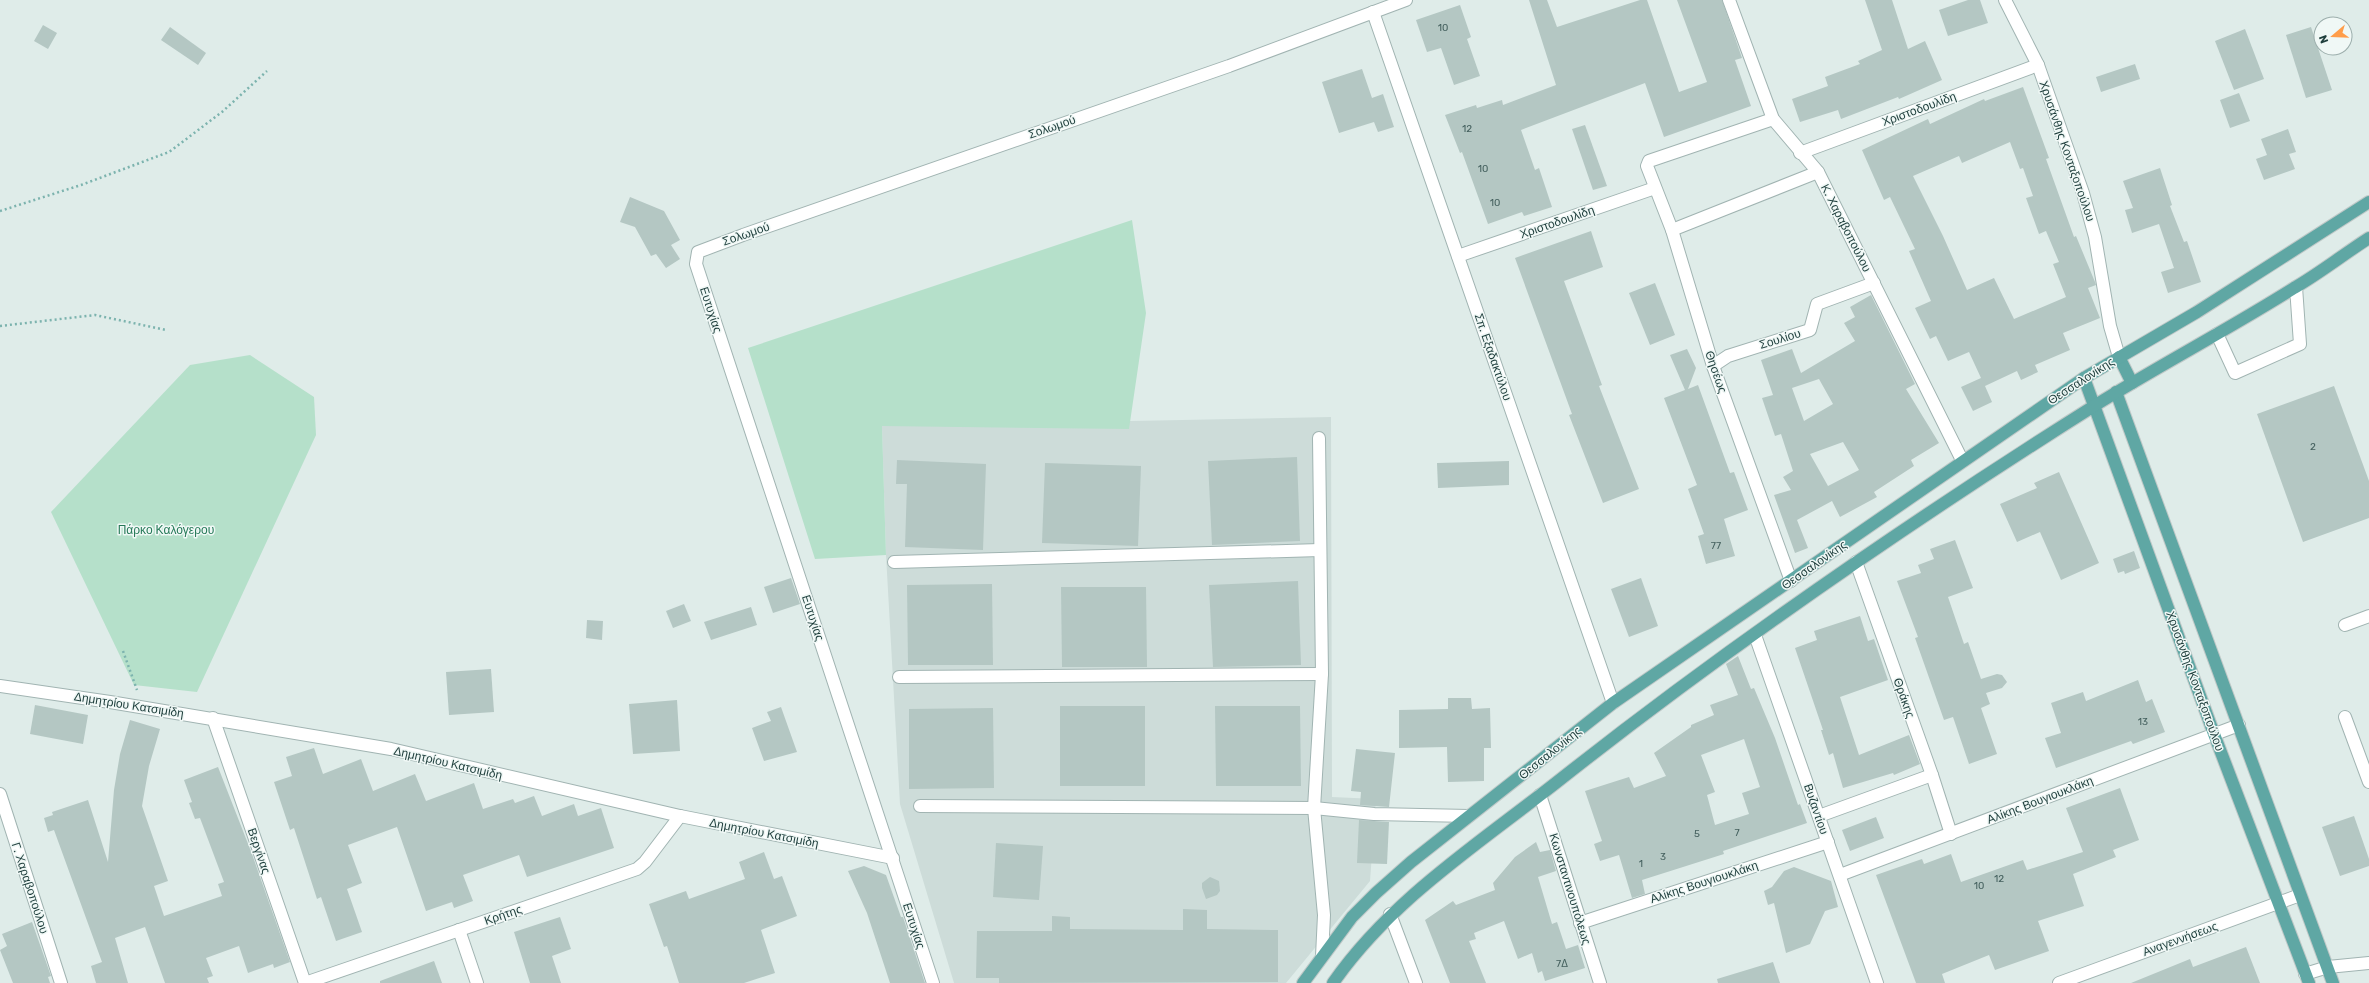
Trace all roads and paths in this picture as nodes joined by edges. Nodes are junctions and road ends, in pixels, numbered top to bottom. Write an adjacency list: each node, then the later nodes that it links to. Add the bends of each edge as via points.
1 (1406, 0): 4 (street, Σολωμού)
2 (1729, 0): 7 (street, Κ. Χαραβοπούλου)
3 (2005, 0): 5 (street, Χρυσάνθης Κονταξοπούλου)
4 (1373, 12): 15 (street, Σολωμού, via 1229,66); 16 (street, Σπ. Εξαδακτύλου)
5 (2038, 65): 8 (street, Χριστοδουλίδη); 22 (street, Χρυσάνθης Κονταξοπούλου, via 2090,215 2102,270 2110,326)
6 (267, 71): 12 (path, via 222,112 169,152 82,185)
7 (1773, 119): 8 (street, Κ. Χαραβοπούλου); 10 (street, Θησέως, via 1646,162)
8 (1800, 153): 9 (street, Κ. Χαραβοπούλου)
9 (1818, 172): 13 (street); 17 (street, Κ. Χαραβοπούλου)
10 (1655, 188): 13 (street, Θησέως); 16 (street, Χριστοδουλίδη)
11 (2369, 202): 22 (main road, Θεσσαλονίκης, via 2197,312)
12 (0, 211)
13 (1672, 230): 23 (street, Θησέως)
14 (2369, 238): 18 (main road, Θεσσαλονίκης)
15 (698, 252): 58 (street, Ευτυχίας, via 696,264)
16 (1458, 256): 41 (street, Σπ. Εξαδακτύλου)
17 (1874, 283): 23 (street, Σουλίου, via 1817,304 1810,330 1728,356); 29 (street, Κ. Χαραβοπούλου)
18 (2296, 287): 21 (main road, Θεσσαλονίκης); 21 (street, via 2300,344 2236,373)
19 (0, 326): 20 (path, via 95,315)
20 (166, 330)
21 (2217, 334): 25 (main road, Θεσσαλονίκης)
22 (2119, 356): 24 (main road, Θεσσαλονίκης); 25 (main road)
23 (1713, 366): 33 (street, Θησέως)
24 (2084, 378): 27 (main road, Χρυσάνθης Κονταξοπούλου); 29 (main road, Θεσσαλονίκης)
25 (2132, 383): 26 (main road, Θεσσαλονίκης)
26 (2116, 392): 27 (main road, Θεσσαλονίκης); 45 (main road)
27 (2095, 405): 32 (main road, Θεσσαλονίκης); 46 (main road, Χρυσάνθης Κονταξοπούλου)
28 (1319, 438): 30 (street)
29 (1962, 460): 33 (main road, Θεσσαλονίκης)
30 (1320, 550): 31 (street); 38 (street)
31 (894, 562)
32 (1856, 562): 36 (main road, Θεσσαλονίκης); 47 (street, Θράκης)
33 (1791, 581): 41 (main road, Θεσσαλονίκης)
34 (2369, 616): 35 (street)
35 (2346, 625)
36 (1755, 635): 50 (main road, Θεσσαλονίκης, via 1621,731); 55 (street, Βυζαντίου)
37 (123, 651): 42 (path)
38 (1322, 674): 39 (street); 52 (street)
39 (899, 677)
40 (0, 686): 42 (street, Δημητρίου Κατσιμίδη)
41 (1613, 703): 54 (main road, Θεσσαλονίκης)
42 (143, 707): 44 (street, Δημητρίου Κατσιμίδη)
43 (2345, 717): 48 (street)
44 (213, 718): 53 (street, Δημητρίου Κατσιμίδη, via 391,749); 70 (street, Βεργίνας)
45 (2239, 725): 46 (street, Αλίκης Βουγιουκλάκη); 60 (main road)
46 (2214, 734): 56 (street, Αλίκης Βουγιουκλάκη); 61 (main road, Χρυσάνθης Κονταξοπούλου)
47 (1932, 775): 55 (street); 56 (street, Θράκης)
48 (2369, 782)
49 (0, 794): 69 (street, Γ. Χαραβοπούλου)
50 (1540, 795): 62 (main road, Θεσσαλονίκης, via 1446,865); 63 (street, Κωνσταντινουπόλεως)
51 (920, 806): 52 (street)
52 (1314, 808): 54 (street, via 1374,814); 65 (street, via 1324,915)
53 (680, 816): 58 (street, Δημητρίου Κατσιμίδη); 64 (street, Κρήτης, via 645,862 637,868)
54 (1469, 816): 65 (main road, Θεσσαλονίκης, via 1376,893 1352,917)
55 (1819, 816): 57 (street, Βυζαντίου)
56 (1951, 834): 59 (street, Αλίκης Βουγιουκλάκη)
57 (1828, 842): 59 (street, Βυζαντίου); 63 (street, Αλίκης Βουγιουκλάκη)
58 (893, 858): 72 (street, Ευτυχίας)
59 (1840, 875): 77 (street, Βυζαντίου)
60 (2300, 895): 61 (street, Αναγεννήσεως); 67 (main road)
61 (2279, 902): 68 (main road, Χρυσάνθης Κονταξοπούλου); 78 (street, Αναγεννήσεως)
62 (1390, 914): 74 (main road, Θεσσαλονίκης, via 1349,959); 75 (street)
63 (1580, 923): 76 (street, Κωνσταντινουπόλεως)
64 (459, 930): 70 (street, Κρήτης); 71 (street)
65 (1322, 956): 73 (main road, Θεσσαλονίκης)
66 (2369, 963): 67 (street)
67 (2328, 967): 68 (street); 79 (main road)
68 (2307, 978)
69 (60, 983)
70 (305, 983)
71 (477, 983)
72 (933, 983)
73 (1303, 983)
74 (1333, 983)
75 (1416, 983)
76 (1600, 983)
77 (1876, 983)
78 (2059, 983)
79 (2334, 983)

